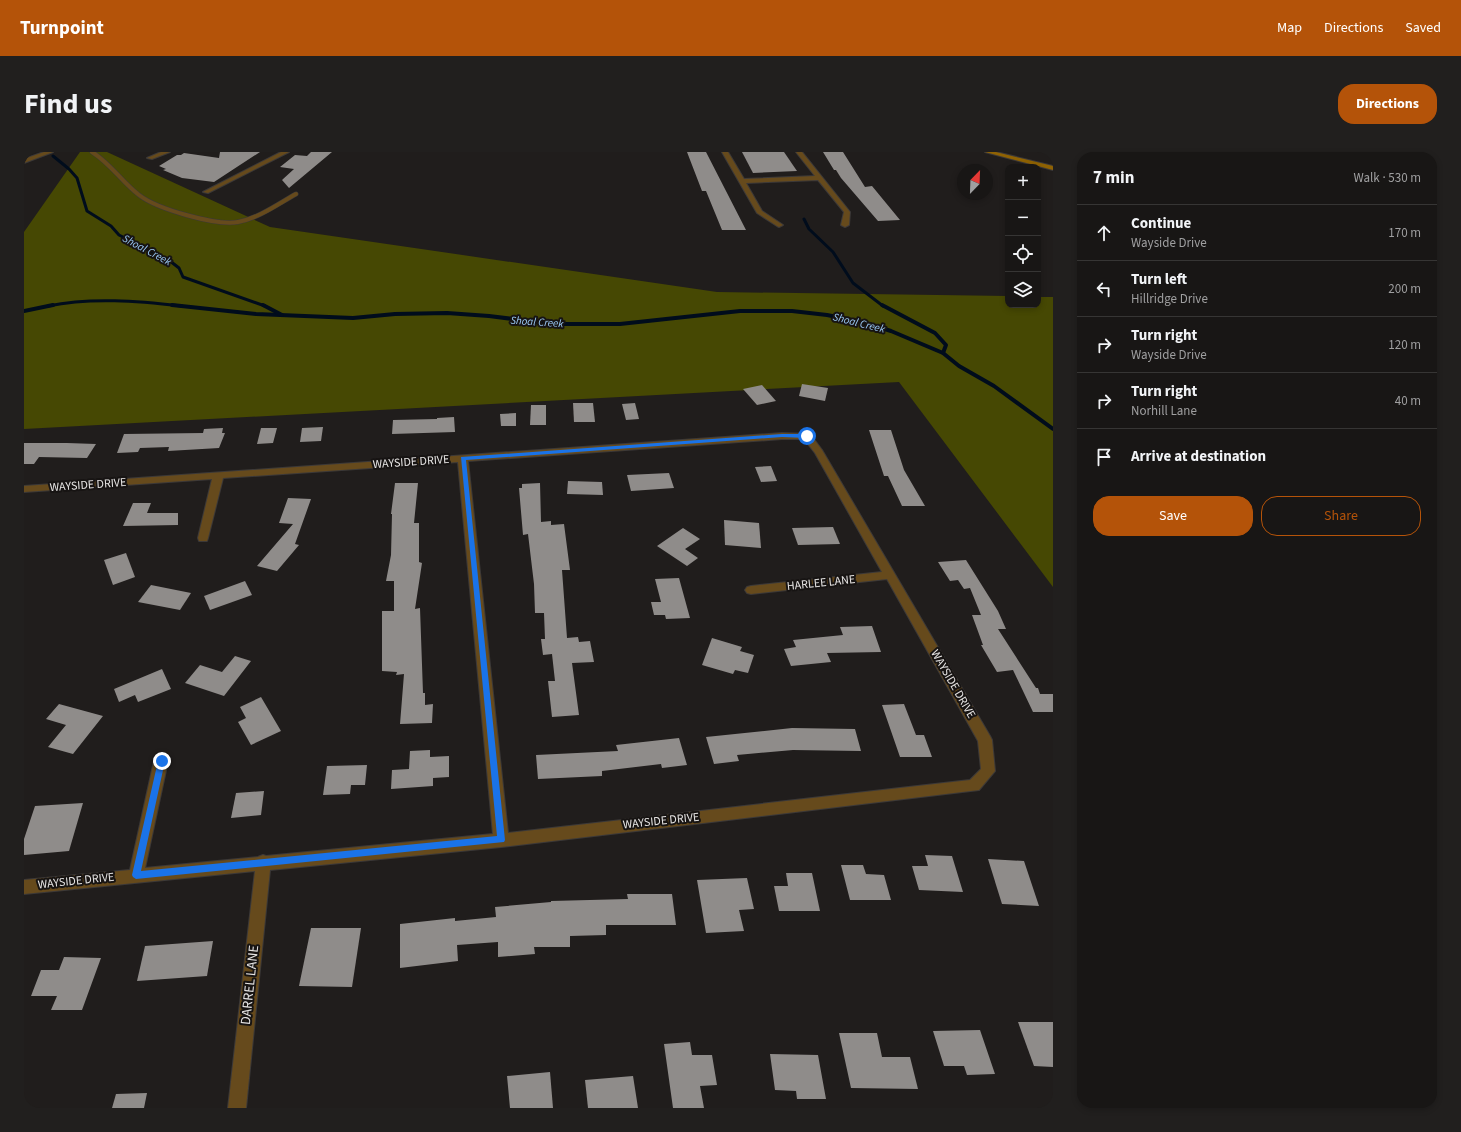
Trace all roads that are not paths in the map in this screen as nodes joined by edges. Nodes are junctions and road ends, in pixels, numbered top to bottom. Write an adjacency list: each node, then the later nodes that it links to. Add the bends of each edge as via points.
1 (50, 152): 10 (street)
2 (92, 152): 18 (lane, via 145,200 193,217 236,222)
3 (167, 152): 9 (street)
4 (286, 152): 17 (street)
5 (725, 152): 16 (street)
6 (799, 152): 15 (street)
7 (988, 152): 8 (street)
8 (1006, 157): 11 (street); 12 (street)
9 (150, 158)
10 (24, 161)
11 (1026, 164)
12 (1053, 168)
13 (1041, 170): 14 (street)
14 (1053, 176)
15 (820, 178): 16 (street); 20 (street, via 847,212)
16 (742, 181): 19 (street, via 759,212)
17 (206, 192)
18 (296, 194)
19 (779, 225)
20 (845, 225)
21 (463, 458): 22 (street, WAYSIDE DRIVE); 25 (street, WAYSIDE DRIVE, via 774,436 807,436 819,452); 28 (street)
22 (218, 476): 23 (street, WAYSIDE DRIVE); 24 (street)
23 (24, 489)
24 (203, 538)
25 (890, 575): 26 (street, HARLEE LANE); 28 (street, WAYSIDE DRIVE, via 986,740 988,771 974,786)
26 (751, 590)
27 (162, 761): 30 (street)
28 (501, 840): 29 (street, WAYSIDE DRIVE)
29 (263, 862): 30 (street, WAYSIDE DRIVE); 32 (street, DARREL LANE)
30 (136, 875): 31 (street, WAYSIDE DRIVE)
31 (24, 887)
32 (237, 1108)

